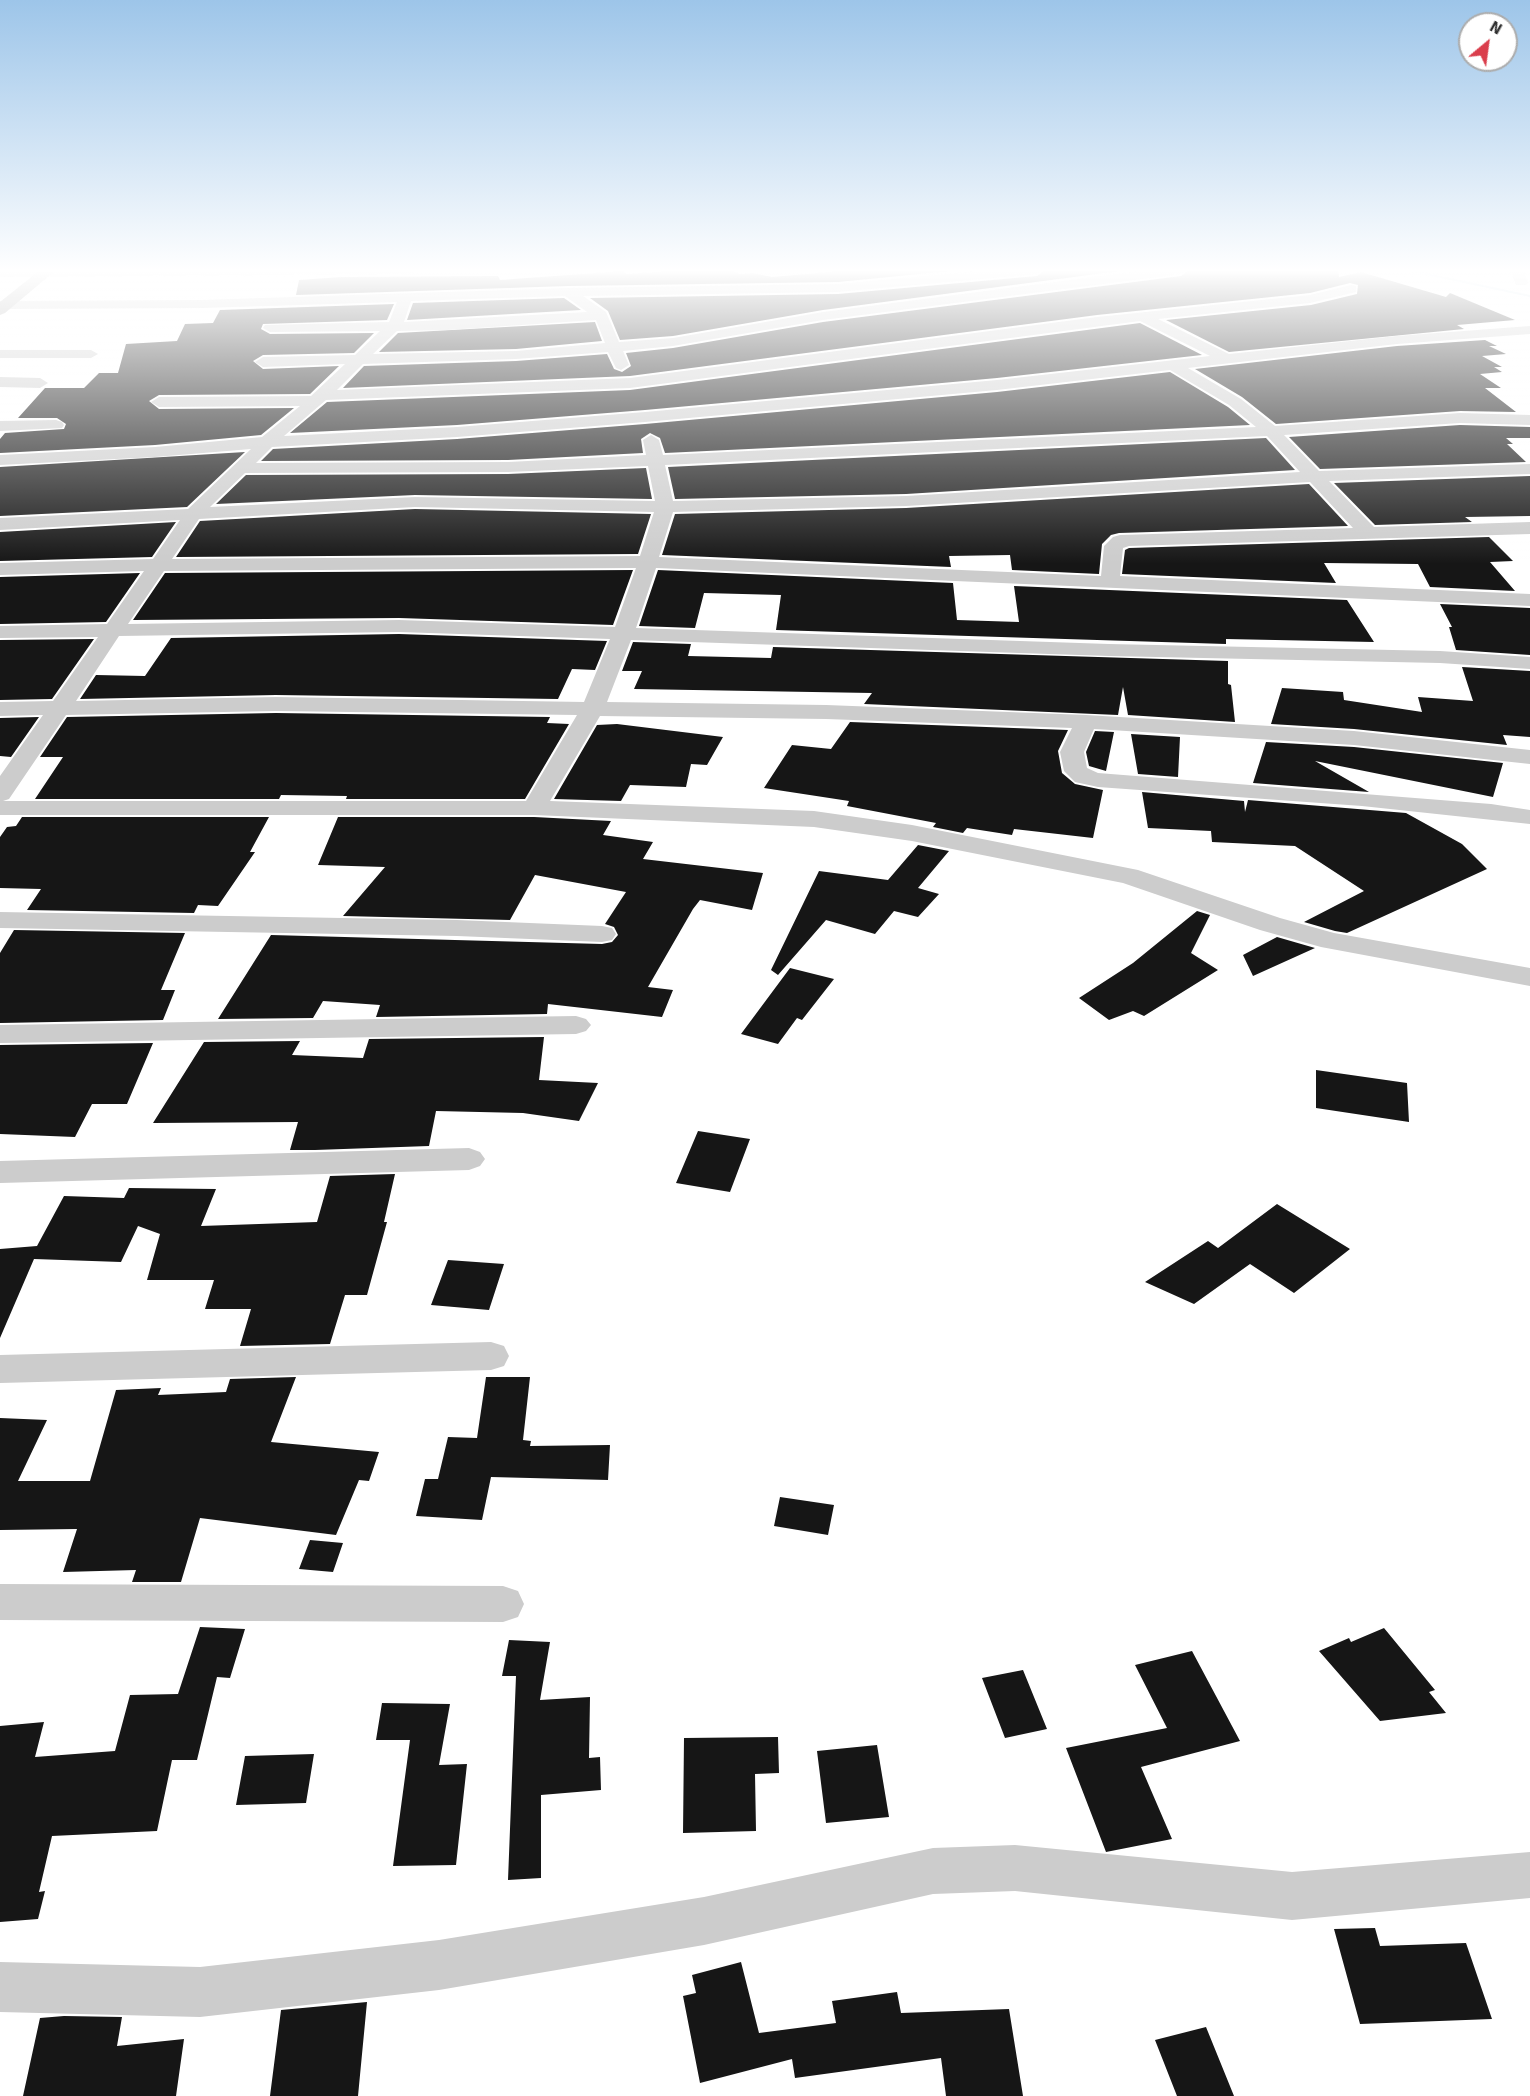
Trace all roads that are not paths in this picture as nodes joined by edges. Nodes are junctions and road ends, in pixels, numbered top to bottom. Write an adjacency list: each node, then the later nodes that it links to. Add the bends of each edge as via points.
1 (350, 368): 9 (street)
2 (622, 368): 8 (street)
3 (746, 368): 8 (street)
4 (1147, 368): 11 (street)
5 (1177, 368): 15 (street, via 1235,402)
6 (0, 382): 7 (street)
7 (40, 383)
8 (630, 383): 9 (street); 11 (street)
9 (318, 398): 10 (street); 16 (street)
10 (159, 402)
11 (645, 417): 16 (street); 17 (street)
12 (1530, 420): 15 (street, via 1460,418)
13 (56, 425): 14 (street)
14 (0, 426)
15 (1271, 431): 17 (street); 21 (street)
16 (267, 442): 18 (street); 19 (street)
17 (654, 458): 19 (street, via 444,469); 22 (street)
18 (0, 460)
19 (239, 468): 23 (street)
20 (1530, 469): 21 (street)
21 (1316, 476): 22 (street, via 916,501); 26 (street)
22 (665, 507): 23 (street, via 415,502); 27 (street)
23 (195, 512): 24 (street); 28 (street)
24 (0, 524)
25 (1530, 528): 26 (street)
26 (1368, 532): 30 (street, via 1120,541 1114,546)
27 (646, 562): 28 (street); 30 (street); 34 (street)
28 (160, 565): 29 (street); 32 (street)
29 (0, 569)
30 (1110, 581): 31 (street)
31 (1530, 600)
32 (115, 628): 33 (street); 34 (street, via 399,626); 36 (street)
33 (0, 632)
34 (623, 634): 35 (street, via 1440,657); 37 (street)
35 (1530, 663)
36 (60, 708): 37 (street, via 298,704); 38 (street); 41 (street)
37 (592, 708): 39 (street); 43 (street)
38 (0, 709)
39 (1086, 722): 40 (street, via 1354,738); 44 (street, via 1072,752 1074,765 1076,771 1098,780 1491,810)
40 (1530, 757)
41 (0, 794)
42 (0, 808): 43 (street)
43 (534, 808): 47 (street, via 814,819 912,833 1129,876 1331,941)
44 (1530, 817)
45 (0, 920): 46 (street)
46 (602, 934)
47 (1530, 977)
48 (576, 1025): 49 (street)
49 (0, 1034)
50 (469, 1159): 51 (street)
51 (0, 1172)
52 (491, 1356): 53 (street)
53 (0, 1369)
54 (0, 1602): 55 (street)
55 (503, 1604)
56 (1530, 1875): 57 (street, via 1292,1896 1015,1868 933,1870 704,1921 439,1965 201,1992)
57 (0, 1987)

